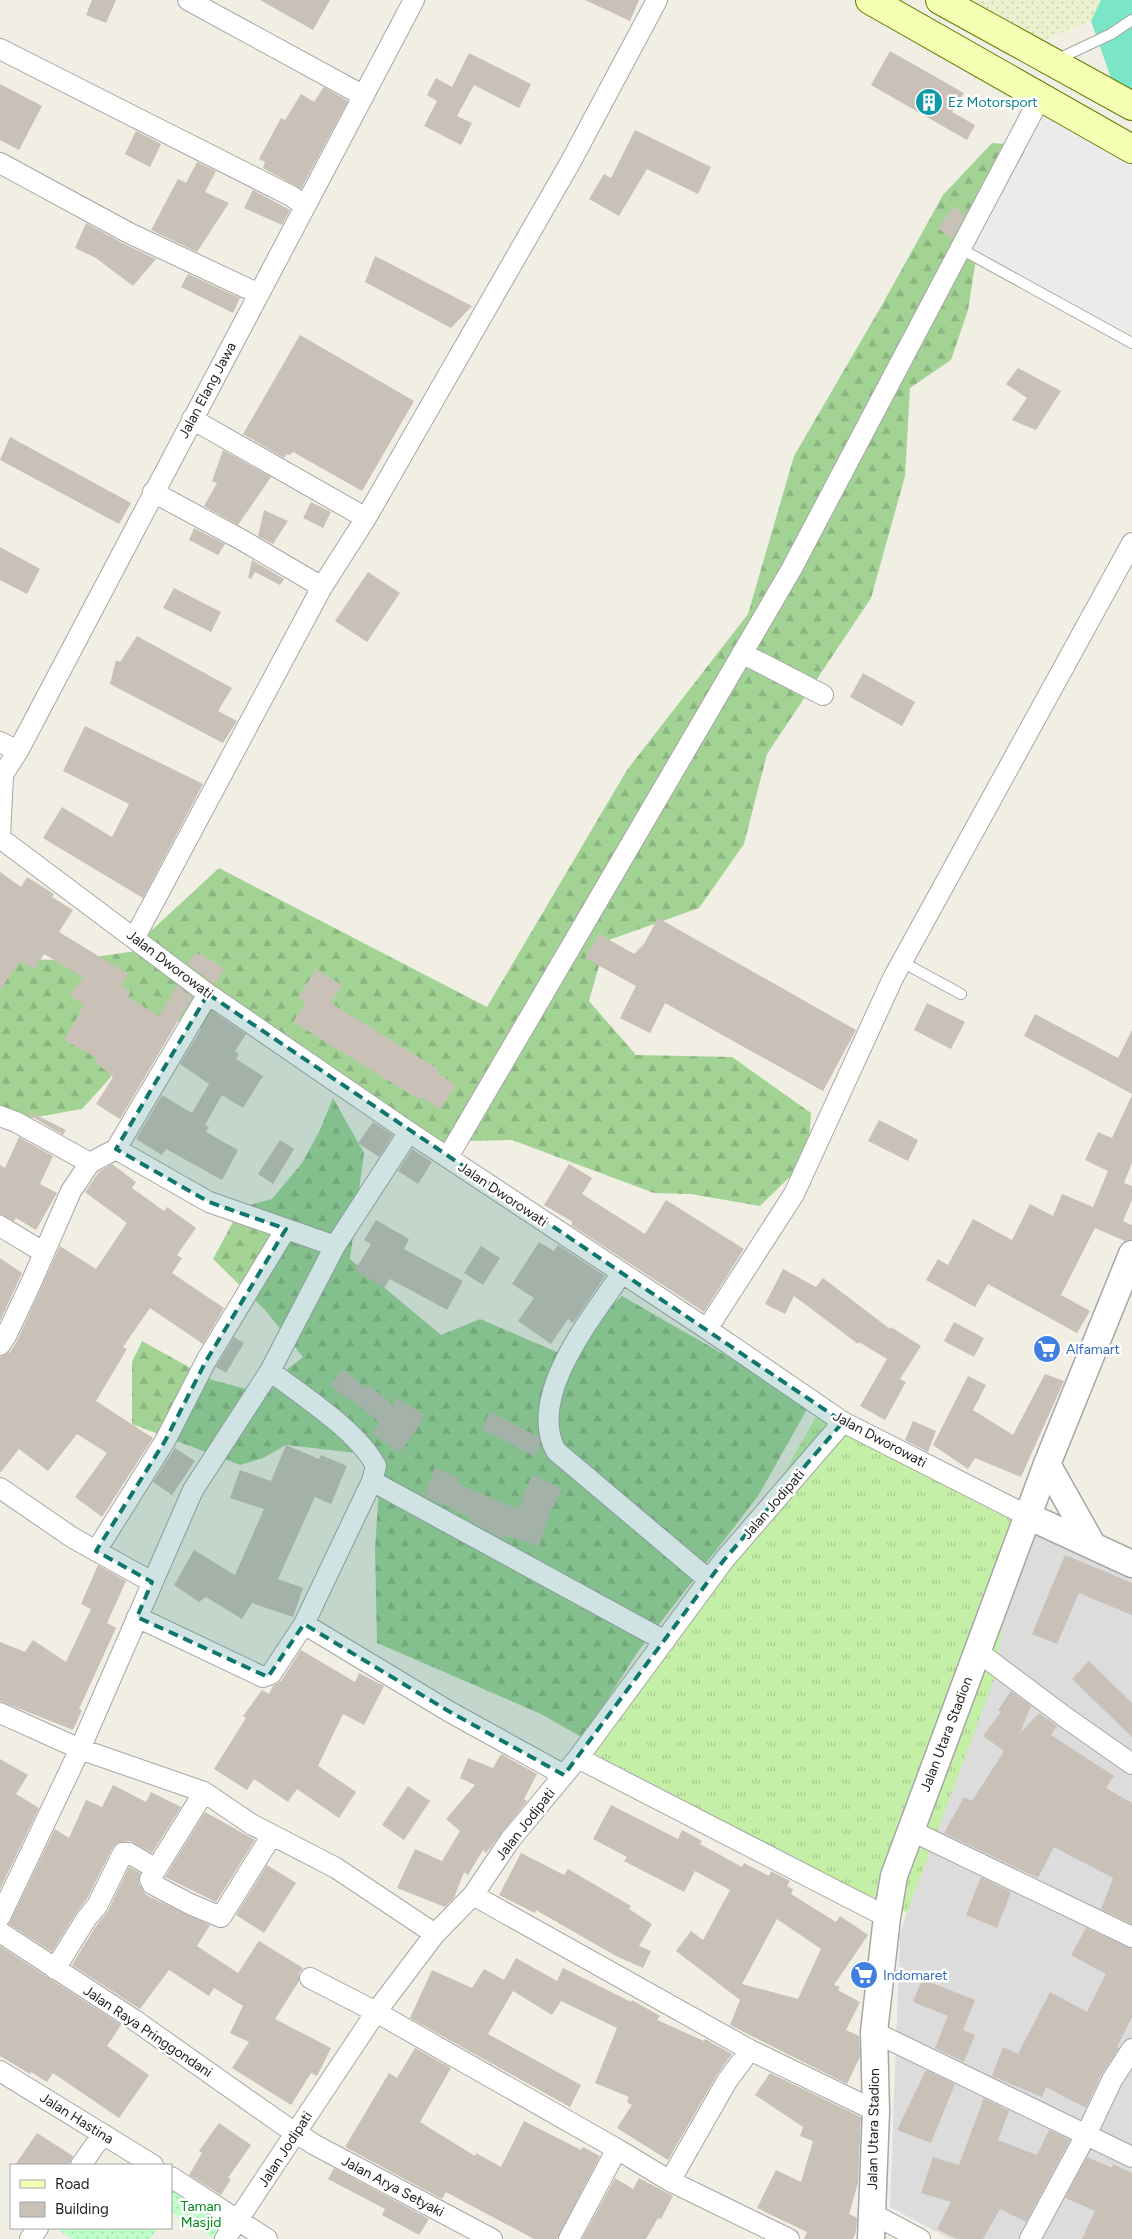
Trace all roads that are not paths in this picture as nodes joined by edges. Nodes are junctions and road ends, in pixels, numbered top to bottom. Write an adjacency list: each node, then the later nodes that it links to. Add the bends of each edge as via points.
1 (188, 0): 9 (street)
2 (414, 0): 9 (street, Jalan Elang Jawa)
3 (657, 0): 20 (street, via 570,163)
4 (870, 0): 10 (main road)
5 (940, 0): 8 (main road)
6 (1132, 20): 8 (lane)
7 (0, 49): 14 (street)
8 (1053, 62): 11 (main road)
9 (364, 96): 14 (street, Jalan Elang Jawa)
10 (1042, 96): 12 (main road); 15 (street)
11 (1132, 106)
12 (1132, 148)
13 (0, 163): 16 (street, via 129,233)
14 (304, 205): 16 (street, Jalan Elang Jawa)
15 (960, 249): 17 (lane); 23 (street, via 791,570)
16 (259, 294): 18 (street, Jalan Elang Jawa)
17 (1132, 343)
18 (192, 419): 19 (street, Jalan Elang Jawa); 20 (street)
19 (153, 492): 22 (street); 25 (street, Jalan Elang Jawa)
20 (366, 518): 22 (street)
21 (1132, 543): 29 (street)
22 (322, 587): 28 (street)
23 (742, 653): 24 (street); 35 (street)
24 (823, 695)
25 (9, 747): 26 (street, Jalan Elang Jawa)
26 (2, 777): 27 (street)
27 (0, 838): 28 (street, Jalan Dworowati)
28 (135, 937): 30 (street, Jalan Dworowati)
29 (902, 962): 31 (lane); 43 (street, via 794,1194)
30 (208, 994): 33 (street, Jalan Dworowati); 34 (street)
31 (961, 994)
32 (0, 1116): 36 (street)
33 (409, 1132): 35 (street, Jalan Dworowati); 39 (street)
34 (116, 1149): 36 (street); 38 (street, via 209,1202)
35 (448, 1157): 42 (street, Jalan Dworowati)
36 (90, 1163): 40 (street, via 71,1191)
37 (0, 1226): 40 (street)
38 (286, 1229): 39 (street); 52 (street, via 206,1361 165,1442)
39 (335, 1246): 45 (street)
40 (43, 1252): 44 (street)
41 (1132, 1254): 47 (street, Jalan Utara Stadion)
42 (622, 1273): 43 (street, Jalan Dworowati); 54 (street, via 582,1331 556,1380 550,1403 550,1440 556,1451)
43 (707, 1328): 46 (street, Jalan Dworowati)
44 (0, 1344)
45 (270, 1371): 48 (street, via 353,1436 376,1466); 55 (street, via 193,1490)
46 (843, 1422): 50 (street, Jalan Dworowati); 54 (street, Jalan Jodipati)
47 (1047, 1464): 50 (street, Jalan Utara Stadion); 51 (street)
48 (372, 1481): 57 (street); 58 (street)
49 (1, 1491): 52 (street)
50 (1028, 1516): 51 (street); 59 (street, Jalan Utara Stadion)
51 (1093, 1546): 53 (street)
52 (96, 1551): 55 (street)
53 (1132, 1564)
54 (709, 1580): 58 (street, Jalan Jodipati)
55 (152, 1582): 56 (street)
56 (137, 1617): 57 (street, via 263,1677 271,1674); 61 (street)
57 (304, 1624): 64 (street, via 450,1712)
58 (665, 1641): 62 (street, Jalan Jodipati)
59 (977, 1651): 63 (street); 66 (street, Jalan Utara Stadion)
60 (0, 1713): 61 (street)
61 (80, 1750): 65 (street); 70 (street)
62 (578, 1758): 64 (street, Jalan Jodipati); 71 (street)
63 (1132, 1764)
64 (564, 1774): 69 (street, Jalan Jodipati, via 510,1840)
65 (204, 1792): 67 (street); 68 (street)
66 (910, 1830): 71 (street, Jalan Utara Stadion, via 894,1876); 74 (street)
67 (272, 1835): 68 (street, via 221,1917 152,1884 150,1879); 73 (street, via 336,1868)
68 (156, 1869): 75 (street, via 129,1852 123,1853 98,1906 86,1919)
69 (474, 1895): 73 (street, Jalan Jodipati); 80 (street)
70 (0, 1917)
71 (887, 1918): 78 (street, Jalan Utara Stadion)
72 (0, 1932): 75 (street, Jalan Raya Pringgondani)
73 (434, 1934): 77 (street, Jalan Jodipati)
74 (1132, 1937)
75 (55, 1969): 83 (street, Jalan Raya Pringgondani)
76 (310, 1978): 77 (street)
77 (376, 2012): 83 (street, Jalan Jodipati); 86 (street)
78 (874, 2032): 82 (street, Jalan Utara Stadion); 85 (street)
79 (1132, 2049): 85 (street, via 1112,2080)
80 (750, 2050): 82 (street); 91 (street, via 727,2081)
81 (0, 2071): 84 (street, Jalan Hastina)
82 (876, 2111): 92 (street, Jalan Utara Stadion)
83 (295, 2132): 93 (street, Jalan Jodipati); 96 (street, Jalan Arya Setyaki)
84 (103, 2134): 88 (street); 89 (street, Jalan Hastina)
85 (1086, 2135): 87 (street); 101 (street)
86 (617, 2149): 91 (street); 97 (street)
87 (1132, 2157)
88 (83, 2164)
89 (151, 2164)
90 (172, 2178): 93 (street)
91 (670, 2181): 98 (street)
92 (871, 2213): 99 (street, Jalan Utara Stadion); 100 (street)
93 (240, 2220): 94 (street, Jalan Jodipati); 95 (street)
94 (225, 2239)
95 (267, 2239)
96 (492, 2239)
97 (569, 2239)
98 (789, 2239)
99 (871, 2239)
100 (920, 2239)
101 (1030, 2239)

